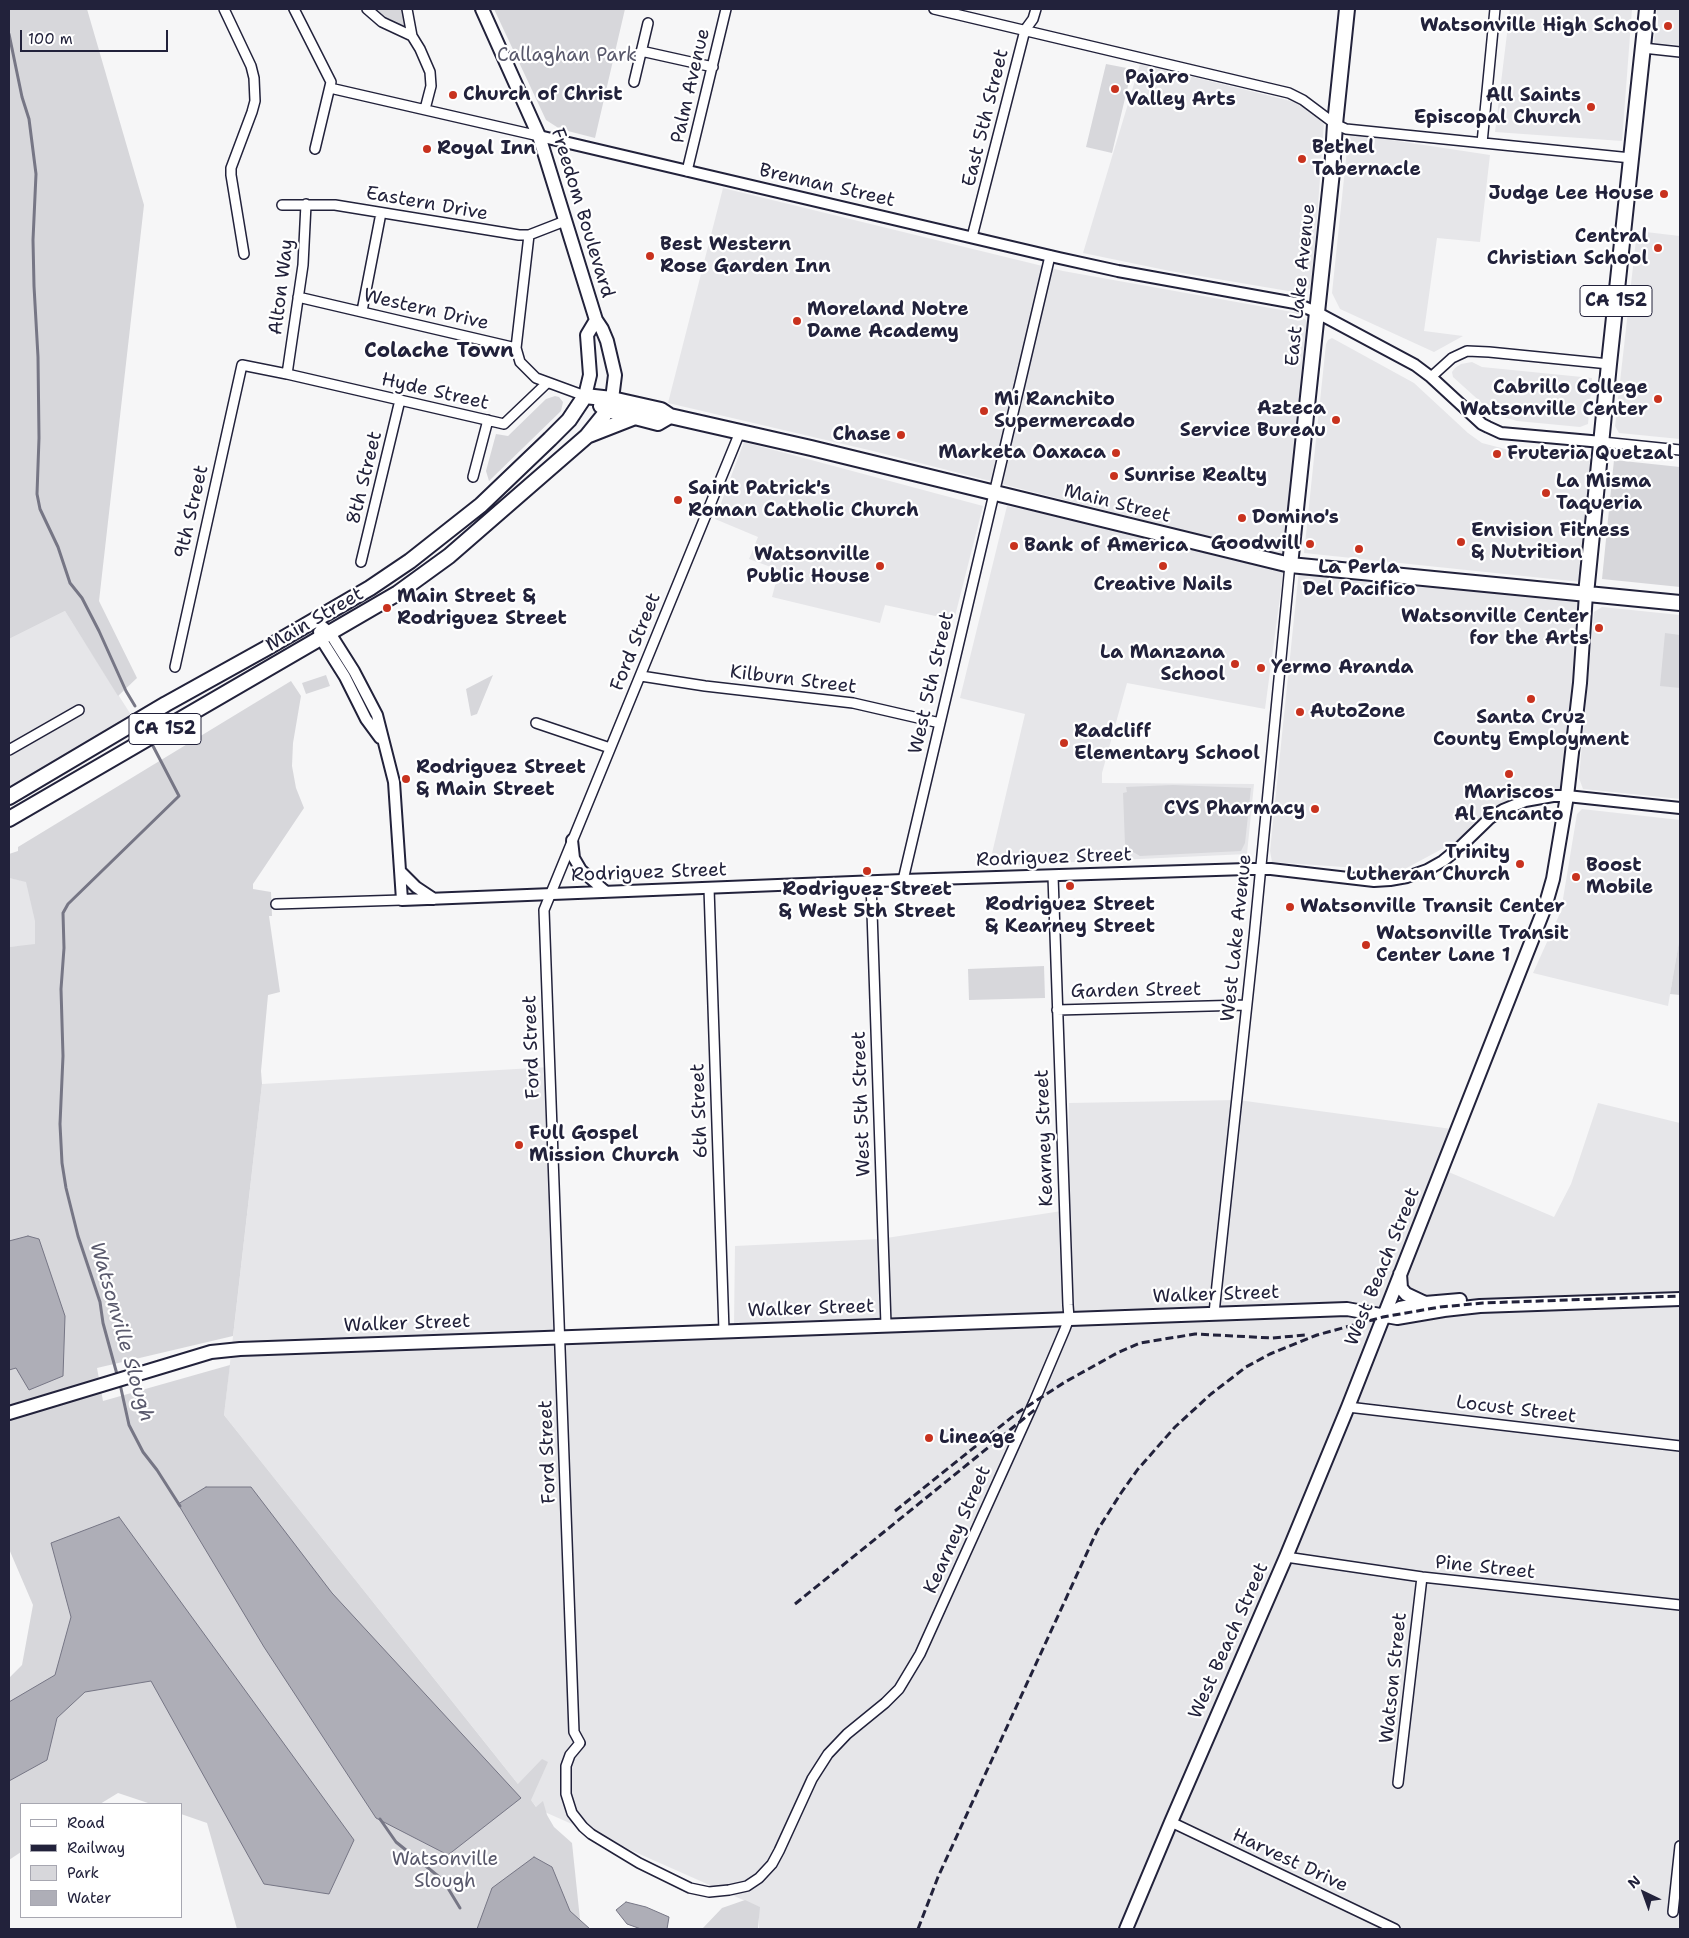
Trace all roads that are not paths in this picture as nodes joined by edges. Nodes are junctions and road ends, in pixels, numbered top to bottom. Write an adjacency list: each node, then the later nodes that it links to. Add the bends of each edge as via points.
1 (224, 9): 34 (street, via 251,66 255,90 252,112 231,168)
2 (294, 9): 20 (street, via 331,82)
3 (367, 9): 14 (street, via 382,22)
4 (407, 9): 14 (street)
5 (482, 9): 23 (main road, Freedom Boulevard)
6 (726, 9): 18 (street, Palm Avenue)
7 (934, 9): 13 (street)
8 (1036, 9): 13 (street, East 5th Street)
9 (1347, 9): 22 (main road, East Lake Avenue)
10 (1495, 9): 24 (street)
11 (1647, 9): 15 (main road, CA 152)
12 (648, 23): 16 (street)
13 (1025, 30): 22 (street, via 1289,93); 33 (street, East 5th Street)
14 (412, 36): 21 (street, via 430,72 431,86)
15 (1643, 48): 17 (street); 26 (main road, CA 152)
16 (641, 51): 18 (street); 19 (street)
17 (1680, 52)
18 (713, 67): 27 (street, Palm Avenue)
19 (634, 82)
20 (330, 88): 21 (street, Brennan Street); 25 (street)
21 (425, 109): 23 (street, Brennan Street)
22 (1335, 124): 24 (street, via 1348,129); 38 (main road, East Lake Avenue)
23 (539, 136): 27 (street, Brennan Street); 31 (main road, Freedom Boulevard)
24 (1482, 143): 26 (street)
25 (315, 149)
26 (1631, 158): 41 (main road, CA 152)
27 (687, 171): 33 (street, Brennan Street)
28 (306, 204): 29 (street, Eastern Drive); 30 (street, Eastern Drive); 36 (street, Alton Way)
29 (282, 205)
30 (381, 213): 32 (street, Eastern Drive); 37 (street)
31 (564, 221): 32 (street, Eastern Drive); 39 (main road, Freedom Boulevard)
32 (529, 235): 40 (street)
33 (972, 238): 35 (street, Brennan Street)
34 (244, 254)
35 (1050, 256): 38 (street, Brennan Street, via 1295,303); 57 (street)
36 (298, 297): 37 (street, Western Drive); 43 (street, Alton Way)
37 (362, 311): 40 (street, Western Drive)
38 (1316, 312): 44 (street, Brennan Street, via 1415,365); 59 (main road, East Lake Avenue)
39 (596, 320): 46 (main road, Freedom Boulevard, via 587,335 590,374); 48 (main road, Freedom Boulevard, via 602,329 615,375)
40 (516, 348): 45 (street, via 525,367)
41 (1609, 364): 44 (street, via 1467,351 1452,358); 54 (main road, CA 152)
42 (242, 365): 43 (street, Hyde Street); 64 (street, 9th Street)
43 (287, 374): 47 (street, Hyde Street)
44 (1431, 377): 54 (street, Brennan Street, via 1482,424 1502,433)
45 (547, 383): 46 (street); 51 (street, Hyde Street, via 504,424)
46 (585, 396): 48 (main road, Main Street); 62 (main road, Main Street / CA 152, via 550,440 439,540 370,588)
47 (400, 400): 51 (street, Hyde Street); 58 (street, 8th Street)
48 (610, 405): 49 (main road, Main Street, via 661,410); 50 (main road, Main Street); 53 (main road, Main Street / CA 152)
49 (670, 416): 50 (main road, Main Street, via 658,423); 52 (main road, Main Street)
50 (635, 417): 53 (main road)
51 (488, 420): 56 (street)
52 (740, 432): 57 (main road, Main Street); 65 (street, Ford Street)
53 (587, 436): 63 (main road, Main Street / CA 152, via 449,556 398,593)
54 (1602, 442): 55 (street); 60 (main road, CA 152)
55 (1680, 450)
56 (473, 477)
57 (994, 494): 59 (main road, Main Street); 68 (street, West 5th Street)
58 (361, 562)
59 (1290, 565): 60 (main road, Main Street); 76 (street, West Lake Avenue)
60 (1586, 594): 61 (main road, Main Street); 71 (main road, West Beach Street)
61 (1680, 604)
62 (315, 620): 63 (street); 72 (main road, Main Street / CA 152)
63 (325, 636): 74 (main road, Main Street / CA 152); 77 (street, via 368,695 377,715 394,782)
64 (175, 667)
65 (641, 676): 68 (street, Kilburn Street, via 854,703); 69 (street, Ford Street)
66 (79, 710): 70 (street)
67 (536, 723): 69 (street)
68 (940, 723): 79 (street, West 5th Street)
69 (610, 748): 75 (street, Ford Street)
70 (9, 750)
71 (1567, 796): 73 (street, Rodriguez Street); 76 (street, Rodriguez Street, via 1538,798 1503,810 1443,861 1407,877 1374,881); 89 (main road, West Beach Street, via 1545,907)
72 (9, 797)
73 (1680, 808)
74 (9, 820)
75 (572, 840): 82 (street, via 574,858 581,870); 83 (street, Ford Street)
76 (1260, 869): 78 (street, Rodriguez Street); 87 (street, West Lake Avenue)
77 (400, 871): 84 (street); 85 (street)
78 (1053, 876): 79 (street, Rodriguez Street); 88 (street, Kearney Street)
79 (903, 880): 80 (street, Rodriguez Street)
80 (871, 882): 81 (street, Rodriguez Street); 96 (street, West 5th Street)
81 (709, 888): 82 (street, Rodriguez Street); 97 (street, 6th Street)
82 (606, 892): 83 (street, Rodriguez Street)
83 (549, 894): 84 (street, Rodriguez Street); 98 (street, Ford Street, via 544,910)
84 (435, 899): 85 (street, Rodriguez Street)
85 (402, 900): 86 (street, Rodriguez Street)
86 (276, 904)
87 (1246, 1005): 88 (street, Garden Street); 93 (street, West Lake Avenue)
88 (1057, 1010): 95 (street, Kearney Street)
89 (1400, 1273): 92 (main road, via 1401,1288 1406,1294); 94 (main road, West Beach Street)
90 (1680, 1292): 92 (main road)
91 (1680, 1299): 94 (main road, Walker Street, via 1480,1306 1397,1318)
92 (1425, 1303): 94 (main road, via 1400,1308)
93 (1214, 1313): 94 (main road, Walker Street, via 1348,1309); 95 (main road, Walker Street)
94 (1383, 1317): 99 (main road, West Beach Street)
95 (1068, 1318): 96 (main road, Walker Street); 106 (street, Kearney Street, via 1034,1402 920,1654 893,1695 828,1754 812,1779 772,1864 759,1878 747,1886 720,1891 699,1890 677,1883 639,1864 587,1830 572,1813)
96 (886, 1325): 97 (main road, Walker Street)
97 (724, 1331): 98 (main road, Walker Street)
98 (560, 1338): 100 (main road, Walker Street, via 240,1348 211,1352); 106 (street, Ford Street, via 574,1732 580,1743 566,1766)
99 (1348, 1407): 101 (street, Locust Street); 102 (main road, West Beach Street)
100 (9, 1413)
101 (1680, 1446)
102 (1286, 1557): 103 (street, Pine Street); 107 (main road, West Beach Street)
103 (1422, 1577): 104 (street, Pine Street); 105 (street, Watson Street)
104 (1680, 1606)
105 (1398, 1783)
106 (565, 1784)
107 (1171, 1822): 110 (main road, West Beach Street); 111 (street, Harvest Drive)
108 (1680, 1846): 109 (street)
109 (1673, 1912)
110 (1126, 1929)
111 (1396, 1929)

